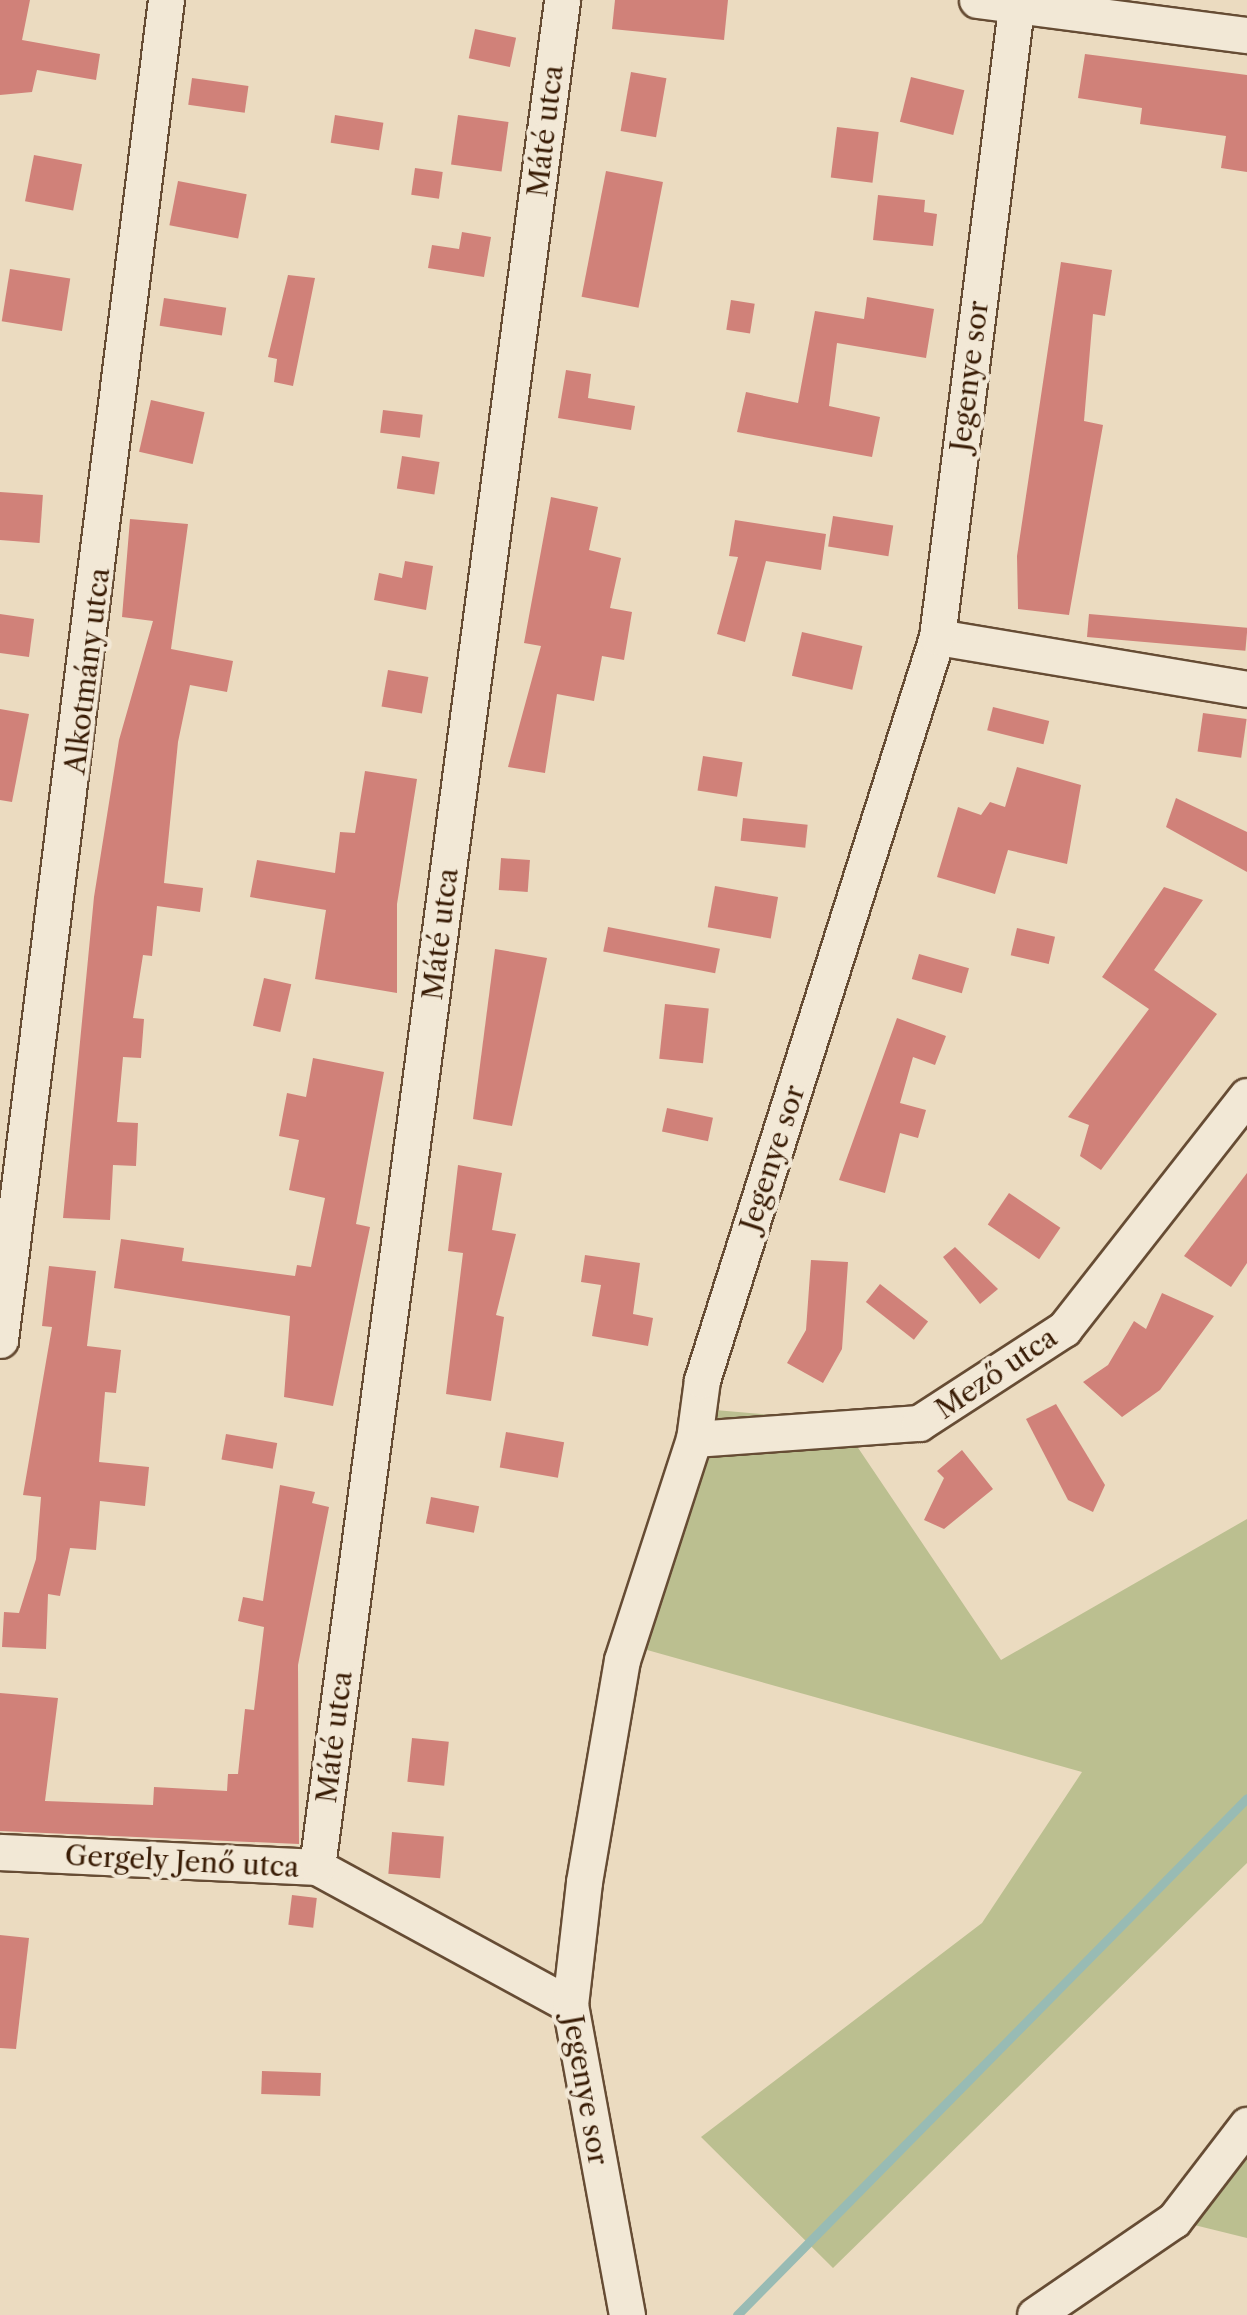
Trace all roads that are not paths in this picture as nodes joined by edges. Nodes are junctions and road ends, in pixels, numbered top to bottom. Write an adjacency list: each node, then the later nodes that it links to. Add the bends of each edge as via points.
1 (166, 0): 9 (street, Alkotmány utca)
2 (562, 0): 12 (street, Máté utca)
3 (976, 0): 4 (street)
4 (1016, 3): 5 (street); 6 (street, Jegenye sor)
5 (1247, 36)
6 (936, 637): 7 (street); 10 (street, Jegenye sor, via 702,1380)
7 (1247, 688)
8 (1247, 1096): 10 (street, Mező utca, via 1064,1329 920,1424)
9 (0, 1340)
10 (694, 1439): 13 (street, Jegenye sor, via 622,1660)
11 (0, 1852): 12 (street, Gergely Jenő utca)
12 (317, 1867): 13 (street, Gergely Jenő utca)
13 (570, 2005): 15 (street, Jegenye sor)
14 (1247, 2125): 16 (street, via 1174,2220)
15 (627, 2315)
16 (1034, 2315)

